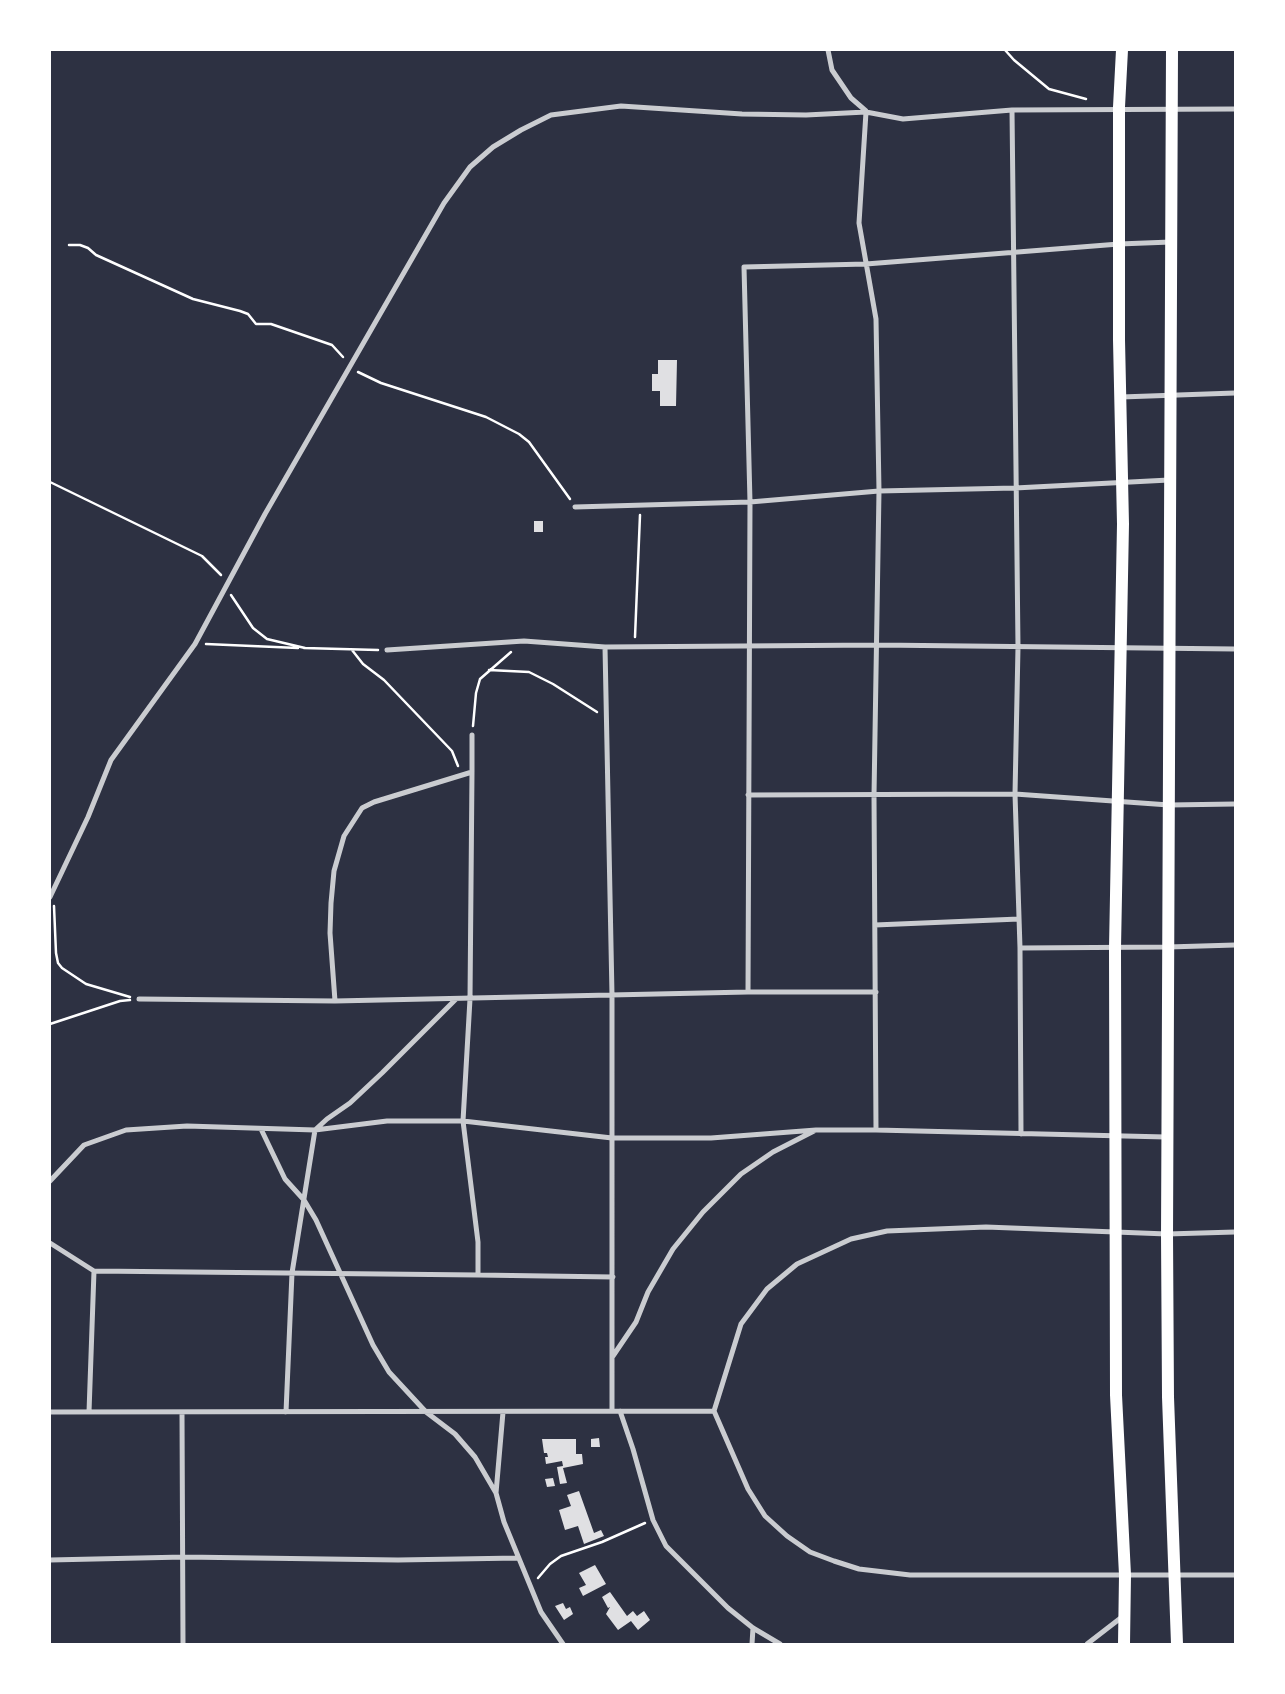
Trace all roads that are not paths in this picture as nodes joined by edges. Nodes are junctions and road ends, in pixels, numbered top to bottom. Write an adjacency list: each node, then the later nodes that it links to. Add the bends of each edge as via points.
1 (828, 50): 8 (street, via 832,70 851,98)
2 (1122, 50): 4 (main road)
3 (1172, 50): 5 (main road)
4 (1119, 107): 5 (street); 7 (street); 10 (main road)
5 (1172, 108): 6 (street); 9 (main road)
6 (1235, 109)
7 (1012, 110): 8 (street, via 902,119); 11 (street)
8 (866, 112): 12 (street, via 859,223); 38 (street, via 742,114 621,106 552,116 528,126 470,167 444,203 350,364 195,644 111,760)
9 (1170, 242): 10 (street); 14 (main road)
10 (1119, 244): 11 (street); 15 (main road)
11 (1012, 254): 12 (street); 18 (street)
12 (866, 264): 19 (street, via 876,319); 20 (street, via 744,267)
13 (1235, 393): 14 (street)
14 (1170, 396): 15 (street); 16 (main road)
15 (1120, 397): 17 (main road)
16 (1171, 480): 17 (street); 27 (main road)
17 (1122, 481): 18 (street); 26 (main road)
18 (1015, 488): 19 (street); 25 (street)
19 (879, 491): 20 (street); 23 (street)
20 (750, 502): 21 (street); 22 (street)
21 (575, 507)
22 (750, 645): 23 (street); 24 (street); 33 (street)
23 (878, 645): 25 (street); 34 (street)
24 (605, 647): 29 (street, via 524,641); 47 (street)
25 (1018, 647): 26 (street); 32 (street)
26 (1122, 648): 27 (street); 35 (main road)
27 (1170, 649): 28 (street); 37 (main road)
28 (1235, 649)
29 (387, 650)
30 (472, 735): 31 (street)
31 (472, 772): 50 (street); 51 (street, via 374,802 362,808 344,836 334,872 331,903)
32 (1015, 794): 34 (street); 35 (street); 39 (street)
33 (748, 795): 34 (street); 45 (street)
34 (874, 795): 40 (street)
35 (1118, 801): 37 (street); 43 (main road)
36 (1235, 804): 37 (street)
37 (1169, 805): 44 (main road)
38 (50, 897)
39 (1019, 919): 40 (street); 42 (street)
40 (875, 925): 46 (street)
41 (1235, 944): 44 (street)
42 (1020, 948): 43 (street); 57 (street)
43 (1115, 948): 44 (street); 58 (main road)
44 (1168, 948): 59 (main road)
45 (748, 992): 46 (street); 47 (street)
46 (876, 992): 56 (street)
47 (612, 995): 50 (street); 60 (street)
48 (457, 998): 50 (street); 51 (street); 54 (street, via 376,1079)
49 (139, 999): 51 (street)
50 (470, 999): 52 (street)
51 (335, 1001)
52 (464, 1121): 54 (street, via 387,1121); 60 (street); 70 (street, via 478,1242)
53 (261, 1129): 54 (street); 61 (street, via 187,1126 126,1130 84,1145); 62 (street, via 285,1179)
54 (315, 1130): 62 (street)
55 (816, 1130): 56 (street); 60 (street, via 711,1138); 72 (street, via 773,1152 742,1174 704,1212 673,1249 648,1292 636,1322)
56 (876, 1130): 57 (street)
57 (1021, 1134): 58 (street)
58 (1116, 1137): 59 (street); 63 (main road)
59 (1167, 1137): 65 (main road)
60 (612, 1138): 71 (street)
61 (50, 1181)
62 (304, 1200): 68 (street); 69 (street)
63 (1117, 1232): 65 (street); 75 (street, via 986,1228 887,1231 851,1239 797,1264 766,1289 741,1324); 87 (main road, via 1116,1395)
64 (1235, 1232): 65 (street)
65 (1167, 1234): 86 (main road, via 1168,1397)
66 (50, 1243): 67 (street)
67 (94, 1271): 68 (street); 77 (street)
68 (292, 1273): 69 (street); 78 (street)
69 (342, 1273): 70 (street); 79 (street, via 372,1345 389,1372)
70 (478, 1275): 71 (street)
71 (613, 1277): 72 (street)
72 (613, 1356): 73 (street)
73 (612, 1411): 74 (street); 80 (street)
74 (620, 1411): 75 (street); 90 (street, via 653,1520 666,1546 728,1608)
75 (714, 1411): 87 (street, via 748,1489 765,1516 810,1552 859,1569 910,1576)
76 (50, 1412): 77 (street)
77 (89, 1412): 81 (street)
78 (286, 1412): 79 (street); 81 (street)
79 (426, 1412): 80 (street); 82 (street, via 455,1434 475,1457)
80 (503, 1412): 82 (street)
81 (182, 1413): 83 (street)
82 (496, 1493): 84 (street)
83 (184, 1557): 84 (street); 85 (street); 91 (street)
84 (518, 1558): 92 (street, via 541,1612)
85 (50, 1560)
86 (1175, 1574): 87 (street); 88 (street); 97 (main road)
87 (1125, 1575): 89 (main road)
88 (1235, 1575)
89 (1124, 1615): 95 (street); 96 (main road)
90 (753, 1628): 93 (street); 94 (street)
91 (183, 1644)
92 (563, 1644)
93 (752, 1644)
94 (780, 1644)
95 (1087, 1644)
96 (1124, 1644)
97 (1178, 1644)

